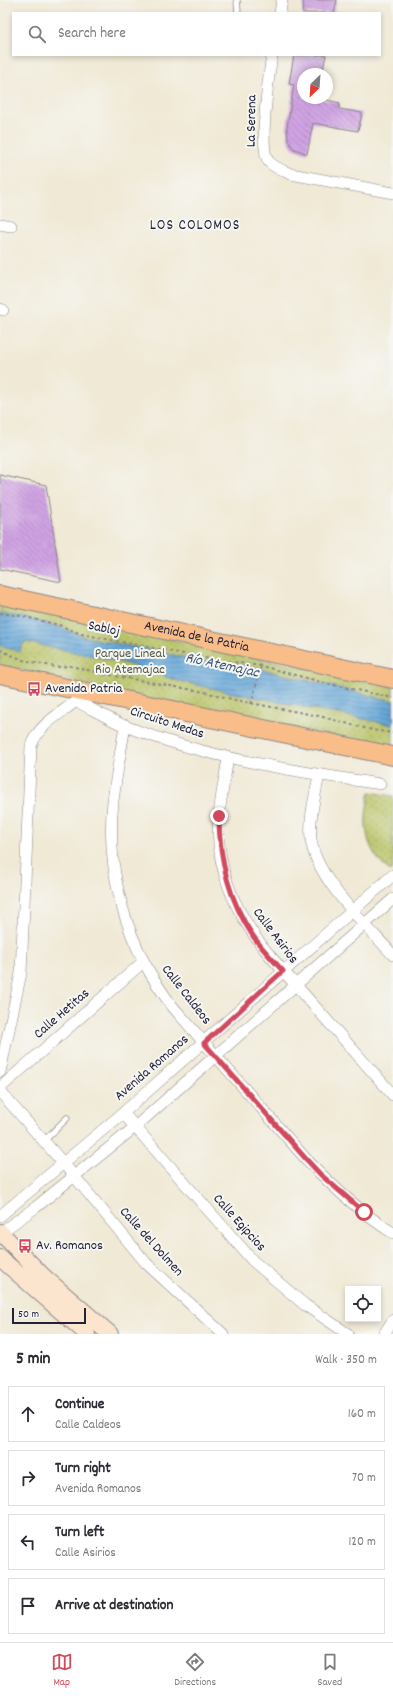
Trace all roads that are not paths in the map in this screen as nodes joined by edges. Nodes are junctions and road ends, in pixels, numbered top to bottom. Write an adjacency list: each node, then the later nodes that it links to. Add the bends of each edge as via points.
1 (237, 0): 3 (lane)
2 (282, 0): 4 (street)
3 (238, 12)
4 (280, 12)
5 (272, 56): 6 (street, La Serena, via 266,107 265,152 268,161 291,174)
6 (393, 193)
7 (0, 595): 9 (main road, Avenida de la Patria)
8 (0, 674): 10 (main road)
9 (393, 680)
10 (74, 695): 11 (street, Circuito Medas); 12 (main road); 26 (street, via 39,730 31,746 21,974)
11 (125, 726): 13 (street, Circuito Medas); 21 (street, Calle Caldeos, via 113,802 112,833 120,900 128,928)
12 (393, 756)
13 (228, 758): 14 (street, Circuito Medas); 22 (street, Calle Asirios, via 219,816 220,851 225,875 241,916 254,937)
14 (319, 775): 15 (street, Circuito Medas); 18 (street, via 311,820 313,850 328,880)
15 (380, 784)
16 (393, 875): 18 (street, Avenida Romanos)
17 (393, 899): 19 (street)
18 (352, 910): 19 (street); 22 (street, Avenida Romanos)
19 (365, 924): 20 (street); 23 (street)
20 (393, 955)
21 (143, 962): 24 (street, Calle Caldeos, via 163,995); 27 (street, Calle Hetitas)
22 (283, 971): 23 (street, Calle Asirios); 24 (street, Avenida Romanos)
23 (295, 985): 25 (street); 28 (street, Calle Asirios)
24 (204, 1043): 25 (street, Calle Caldeos); 29 (street, Avenida Romanos)
25 (215, 1056): 31 (street); 37 (street, Calle Caldeos, via 321,1175)
26 (0, 1072)
27 (0, 1088): 32 (street, via 3,1095)
28 (393, 1095)
29 (123, 1113): 31 (street, Calle Egipcios); 33 (street, Avenida Romanos)
30 (67, 1118): 32 (lane)
31 (135, 1127): 34 (street); 43 (street, Calle Egipcios, via 252,1261 294,1297)
32 (44, 1141): 33 (street)
33 (64, 1164): 34 (street, Calle del Dolmen); 35 (street, Avenida Romanos)
34 (74, 1176): 36 (street); 42 (street, Calle del Dolmen, via 146,1263)
35 (0, 1216)
36 (0, 1233): 41 (main road, via 43,1276)
37 (393, 1233)
38 (0, 1258): 40 (main road)
39 (393, 1320): 44 (street)
40 (87, 1334)
41 (110, 1334)
42 (223, 1334)
43 (348, 1334)
44 (384, 1334)

